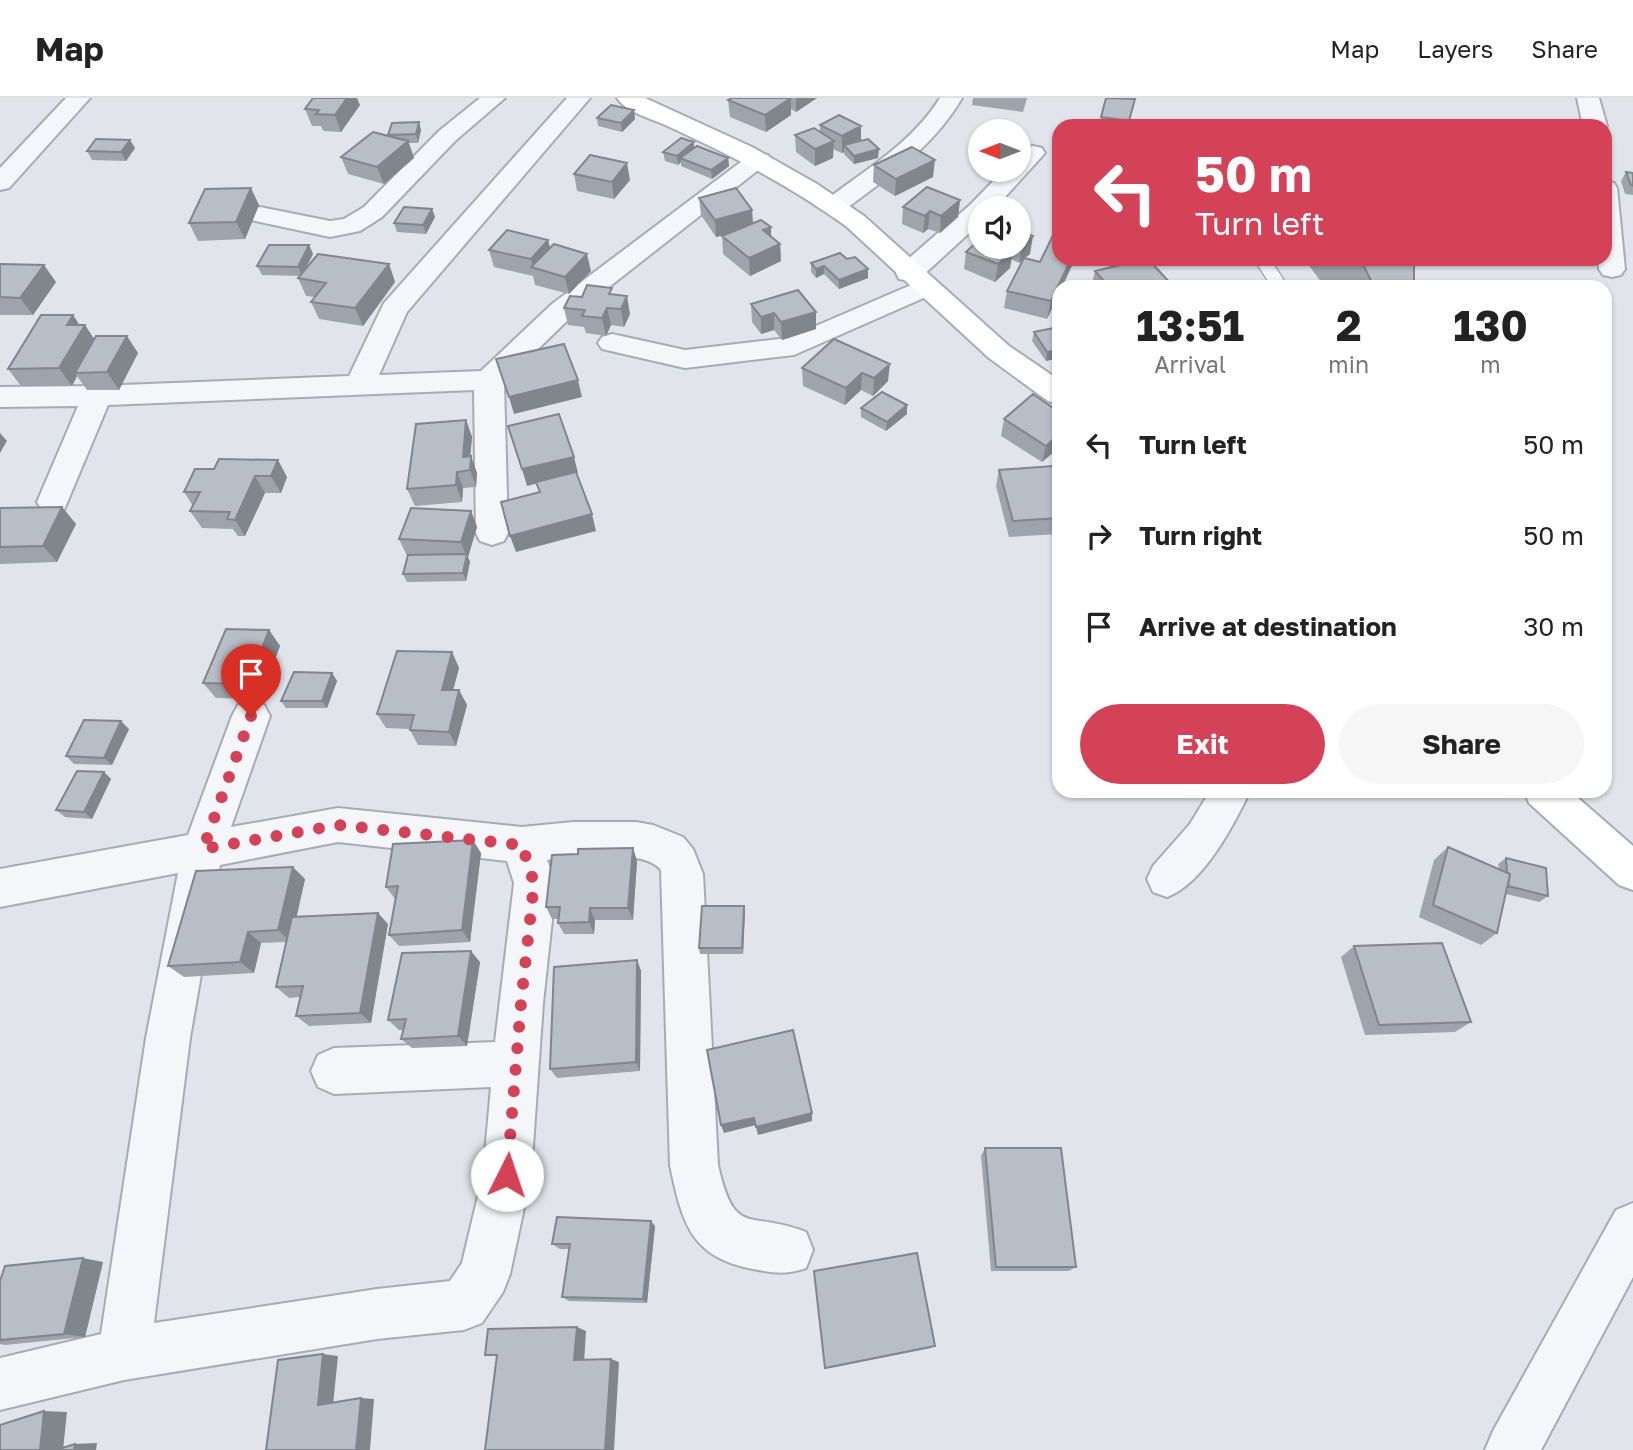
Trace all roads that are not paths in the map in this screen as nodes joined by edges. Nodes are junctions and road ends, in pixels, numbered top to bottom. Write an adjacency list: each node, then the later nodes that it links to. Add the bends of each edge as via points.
1 (79, 98): 10 (street)
2 (494, 98): 15 (street, via 447,136 373,212)
3 (579, 98): 22 (street, via 394,309)
4 (628, 98): 9 (main road)
5 (951, 98): 12 (street, via 917,142)
6 (1588, 98): 7 (street)
7 (1593, 119)
8 (1033, 153): 11 (street)
9 (759, 160): 12 (main road); 21 (street, via 562,310)
10 (0, 184)
11 (993, 196)
12 (834, 206): 19 (main road)
13 (260, 215): 15 (street, via 330,229)
14 (968, 223): 19 (street)
15 (351, 226): 16 (street)
16 (349, 254)
17 (1612, 266): 18 (street)
18 (1612, 269)
19 (917, 280): 20 (street, via 794,346 685,359); 23 (main road, via 999,352)
20 (612, 343)
21 (489, 380): 22 (street); 27 (street)
22 (360, 385): 24 (street)
23 (1052, 389)
24 (97, 396): 25 (street); 26 (street)
25 (0, 397)
26 (53, 502)
27 (492, 533)
28 (251, 716): 32 (street)
29 (1227, 798): 34 (street, via 1204,836)
30 (1551, 798): 33 (main road)
31 (522, 845): 32 (street, via 338,825); 36 (street, via 534,883); 39 (street, via 565,840 646,841 666,847 679,860 694,1165 703,1208 720,1234 746,1245)
32 (203, 849): 35 (street); 40 (street, via 168,1038)
33 (1633, 872)
34 (1167, 879)
35 (0, 888)
36 (516, 1064): 37 (street); 40 (street, via 507,1175 485,1274 464,1305 377,1314)
37 (334, 1071)
38 (1633, 1227): 42 (street)
39 (788, 1250)
40 (124, 1354): 41 (street)
41 (0, 1384)
42 (1512, 1450)

